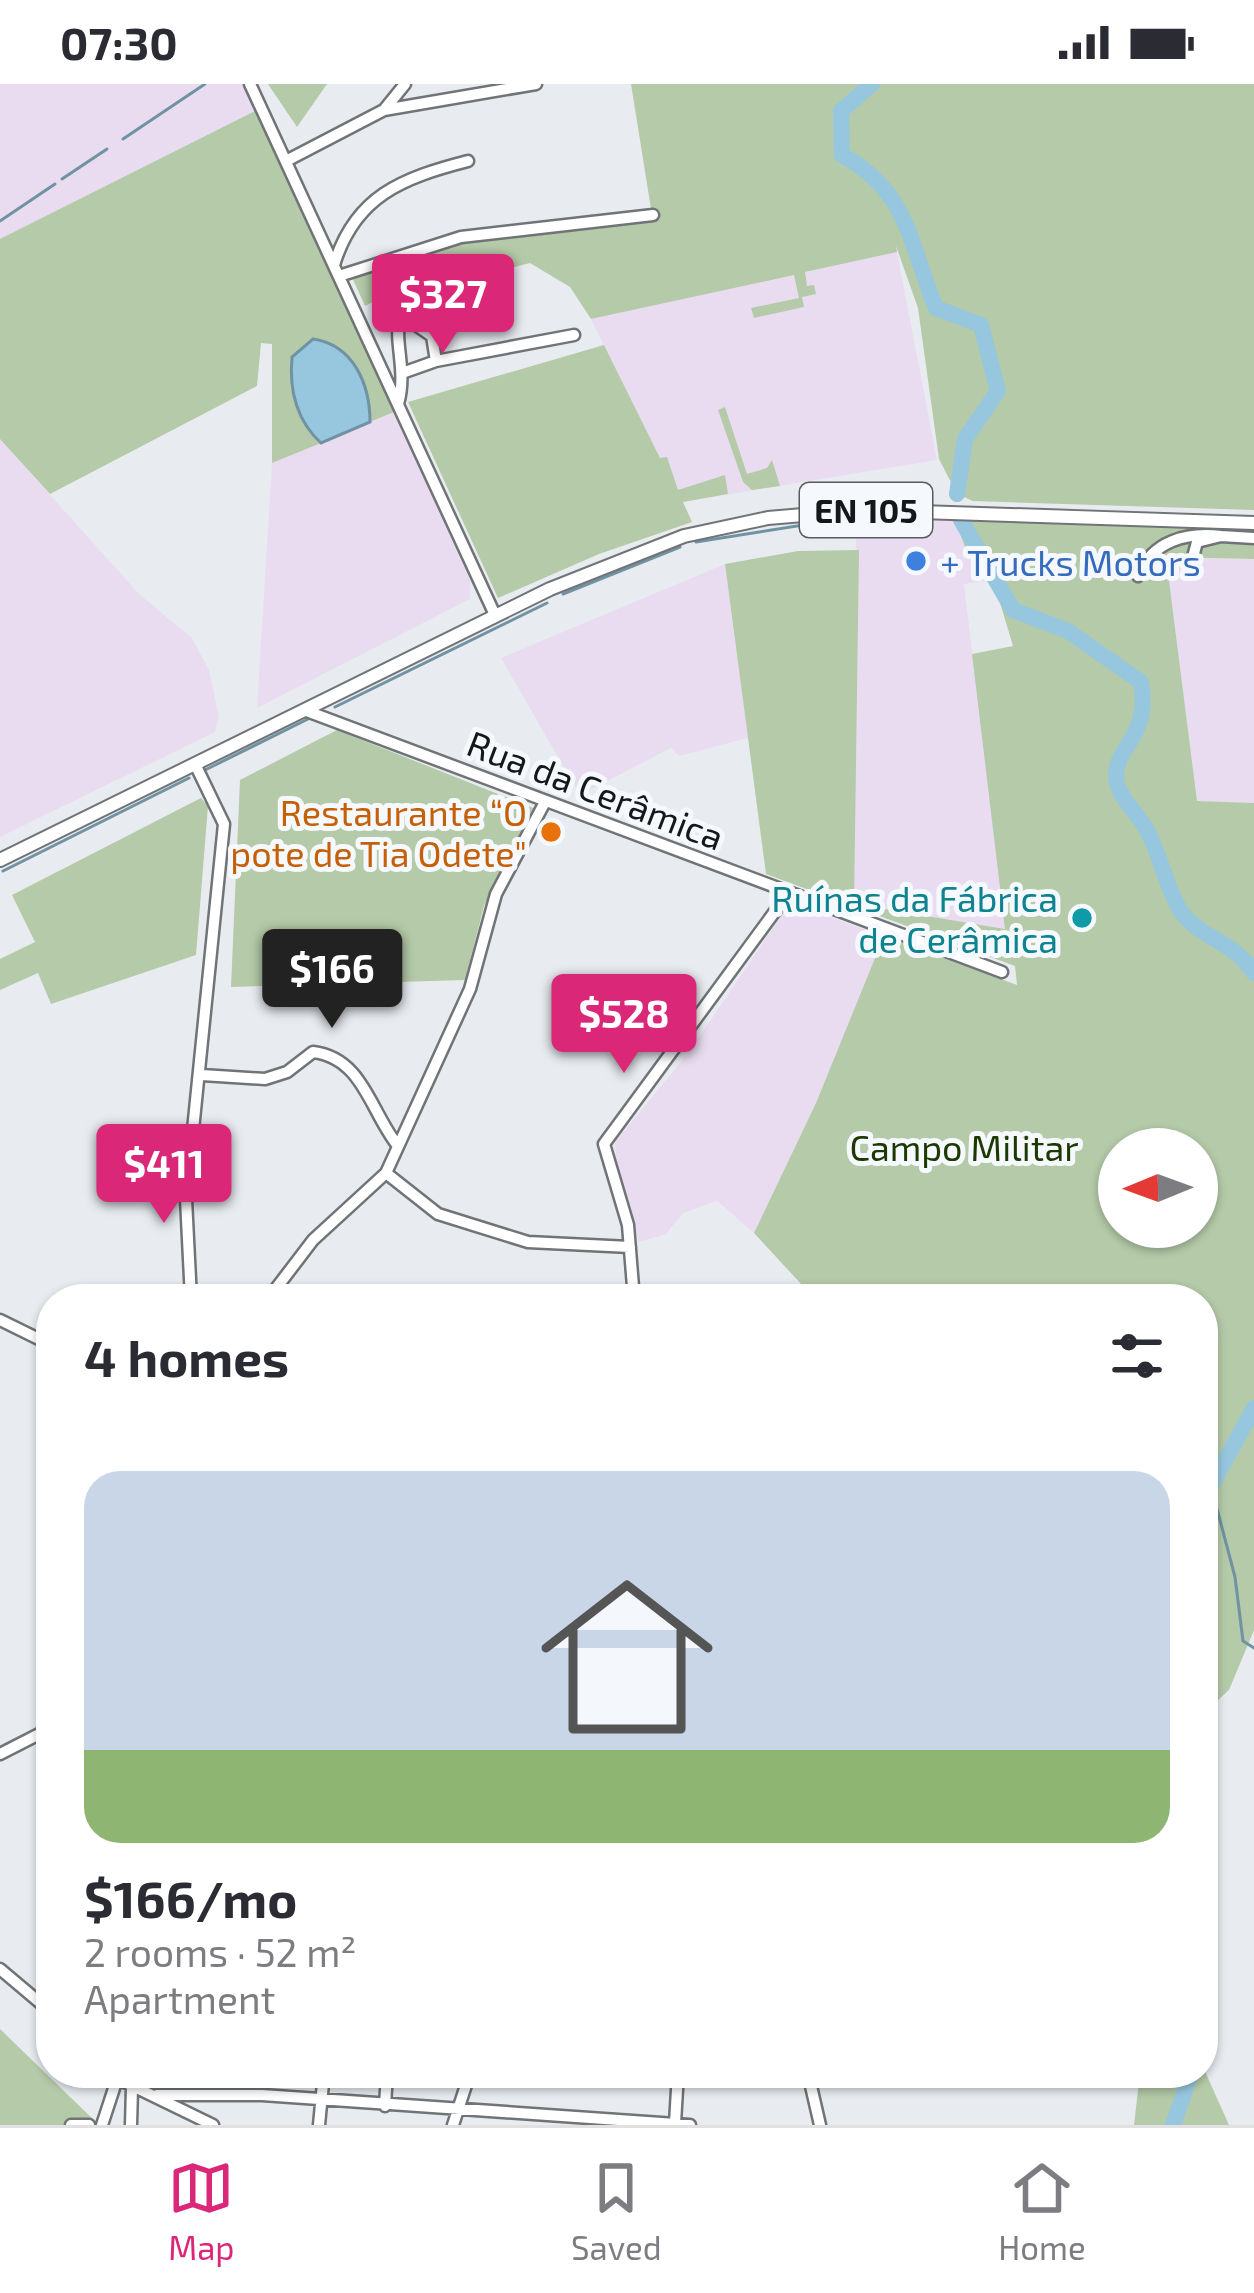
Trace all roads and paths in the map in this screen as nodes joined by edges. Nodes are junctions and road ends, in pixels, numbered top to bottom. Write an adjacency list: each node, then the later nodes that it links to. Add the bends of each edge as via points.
1 (250, 84): 5 (street)
2 (405, 84): 4 (street)
3 (536, 84): 4 (street)
4 (384, 110): 5 (street)
5 (286, 161): 8 (street)
6 (468, 161): 8 (street, via 430,170 362,206)
7 (652, 215): 8 (street, via 461,238)
8 (337, 271): 17 (street)
9 (466, 287): 14 (street)
10 (482, 301): 14 (street)
11 (385, 312): 12 (street)
12 (401, 315): 14 (street); 16 (street)
13 (574, 335): 15 (street)
14 (432, 336): 15 (street)
15 (436, 361): 16 (street)
16 (406, 372): 17 (street)
17 (398, 404): 23 (street)
18 (1254, 523): 23 (main road, EN 105, via 909,510 768,518 663,542)
19 (1220, 536): 20 (street); 21 (street, via 1197,542); 22 (street, via 1170,541)
20 (1254, 538)
21 (1193, 557)
22 (1138, 576)
23 (495, 615): 24 (main road, EN 105)
24 (304, 710): 25 (main road, EN 105); 26 (street, Rua da Cerâmica)
25 (195, 764): 27 (main road, EN 105); 30 (street, via 224,824)
26 (545, 802): 28 (street, Rua da Cerâmica); 31 (street, via 496,894 470,989)
27 (0, 860)
28 (787, 895): 29 (street, Rua da Cerâmica); 33 (street, via 608,1135)
29 (1002, 972)
30 (202, 1075): 31 (street, via 265,1079 313,1052 330,1054 349,1064); 34 (street, via 186,1199)
31 (398, 1146): 32 (street)
32 (386, 1174): 33 (street, via 438,1214 527,1242); 35 (street, via 313,1240)
33 (630, 1247): 36 (street)
34 (189, 1284)
35 (279, 1284)
36 (633, 1284)
37 (0, 1320): 38 (street)
38 (36, 1338)
39 (36, 1736): 40 (street)
40 (0, 1754)
41 (0, 1969): 42 (street)
42 (36, 1999)
43 (111, 2088): 57 (street)
44 (132, 2088): 50 (street); 58 (street)
45 (323, 2088): 51 (street)
46 (386, 2088): 52 (street)
47 (465, 2088): 53 (street)
48 (677, 2088): 54 (street)
49 (811, 2088): 62 (street)
50 (157, 2095): 51 (street); 59 (street)
51 (323, 2101): 52 (street); 60 (street)
52 (385, 2106): 53 (street)
53 (455, 2119): 54 (street)
54 (675, 2123): 61 (street)
55 (71, 2125): 56 (street)
56 (89, 2125)
57 (101, 2125)
58 (131, 2125)
59 (213, 2125)
60 (320, 2125)
61 (690, 2125)
62 (820, 2125)

